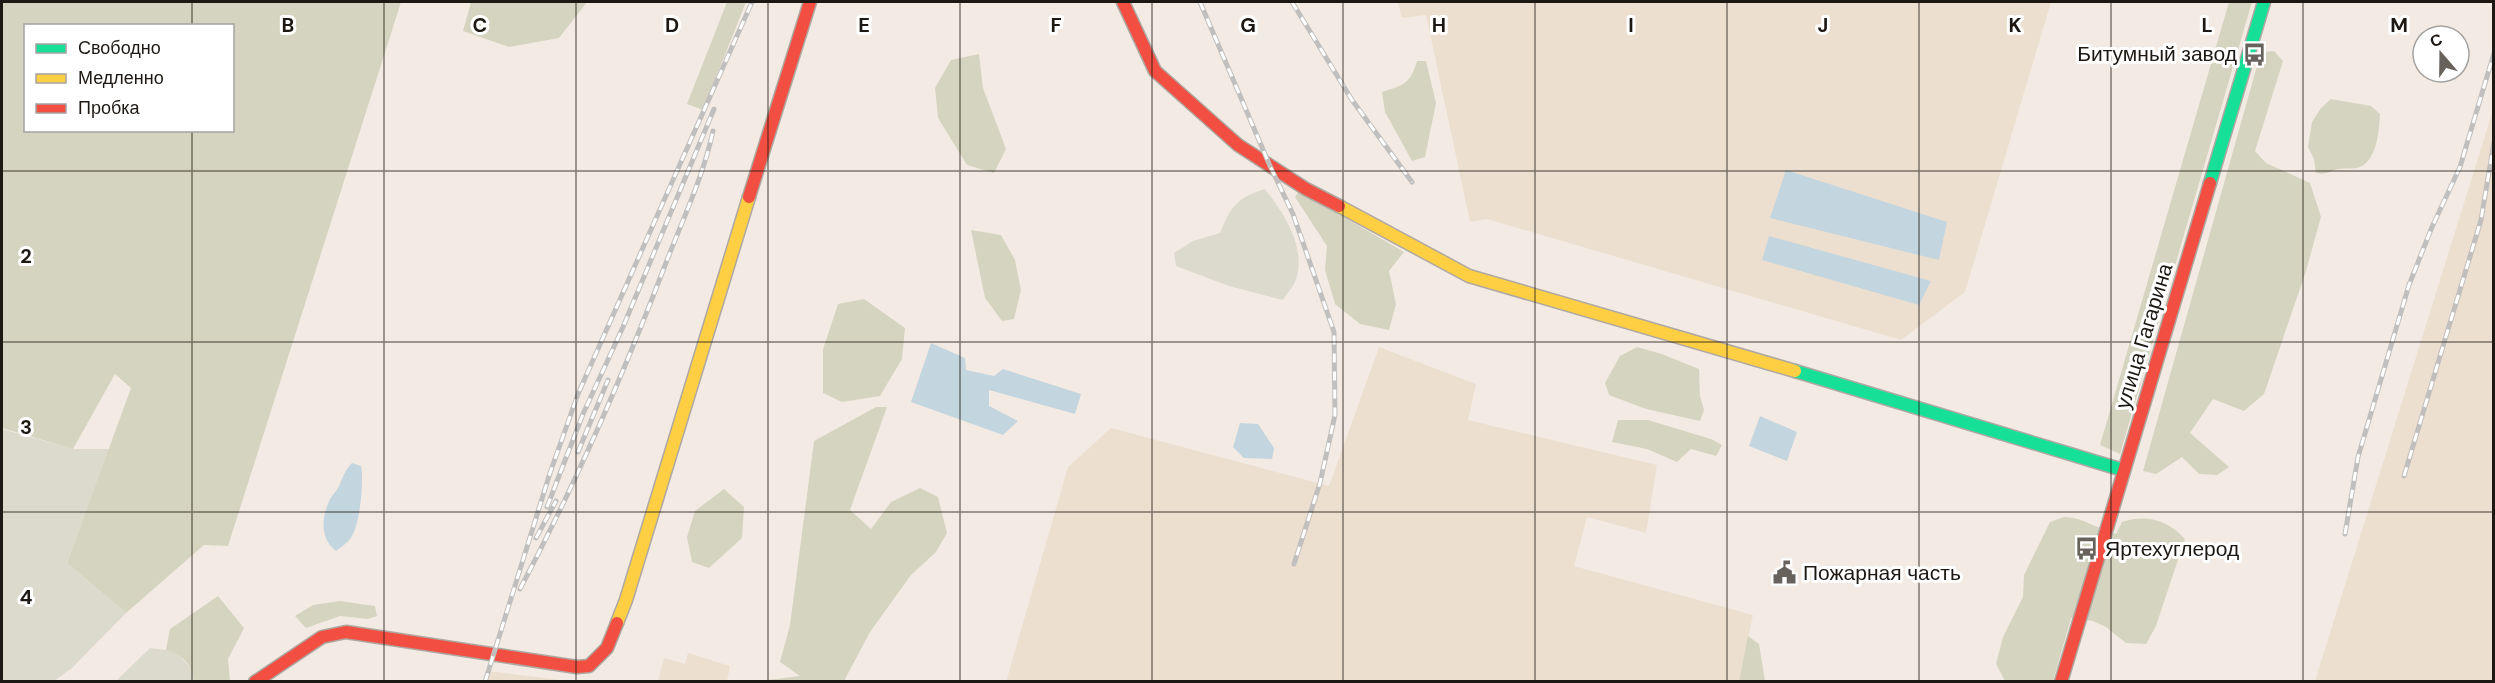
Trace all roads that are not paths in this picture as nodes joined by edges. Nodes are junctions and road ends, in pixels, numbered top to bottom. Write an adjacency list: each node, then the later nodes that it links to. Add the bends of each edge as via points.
1 (810, 2): 5 (street, via 626,600 607,648 589,666 577,667 346,632 322,637)
2 (1123, 2): 4 (street, via 1155,71 1238,145 1306,189 1469,276)
3 (2264, 2): 4 (street, улица Гагарина)
4 (2123, 470): 6 (street, улица Гагарина)
5 (255, 681)
6 (2061, 681)

